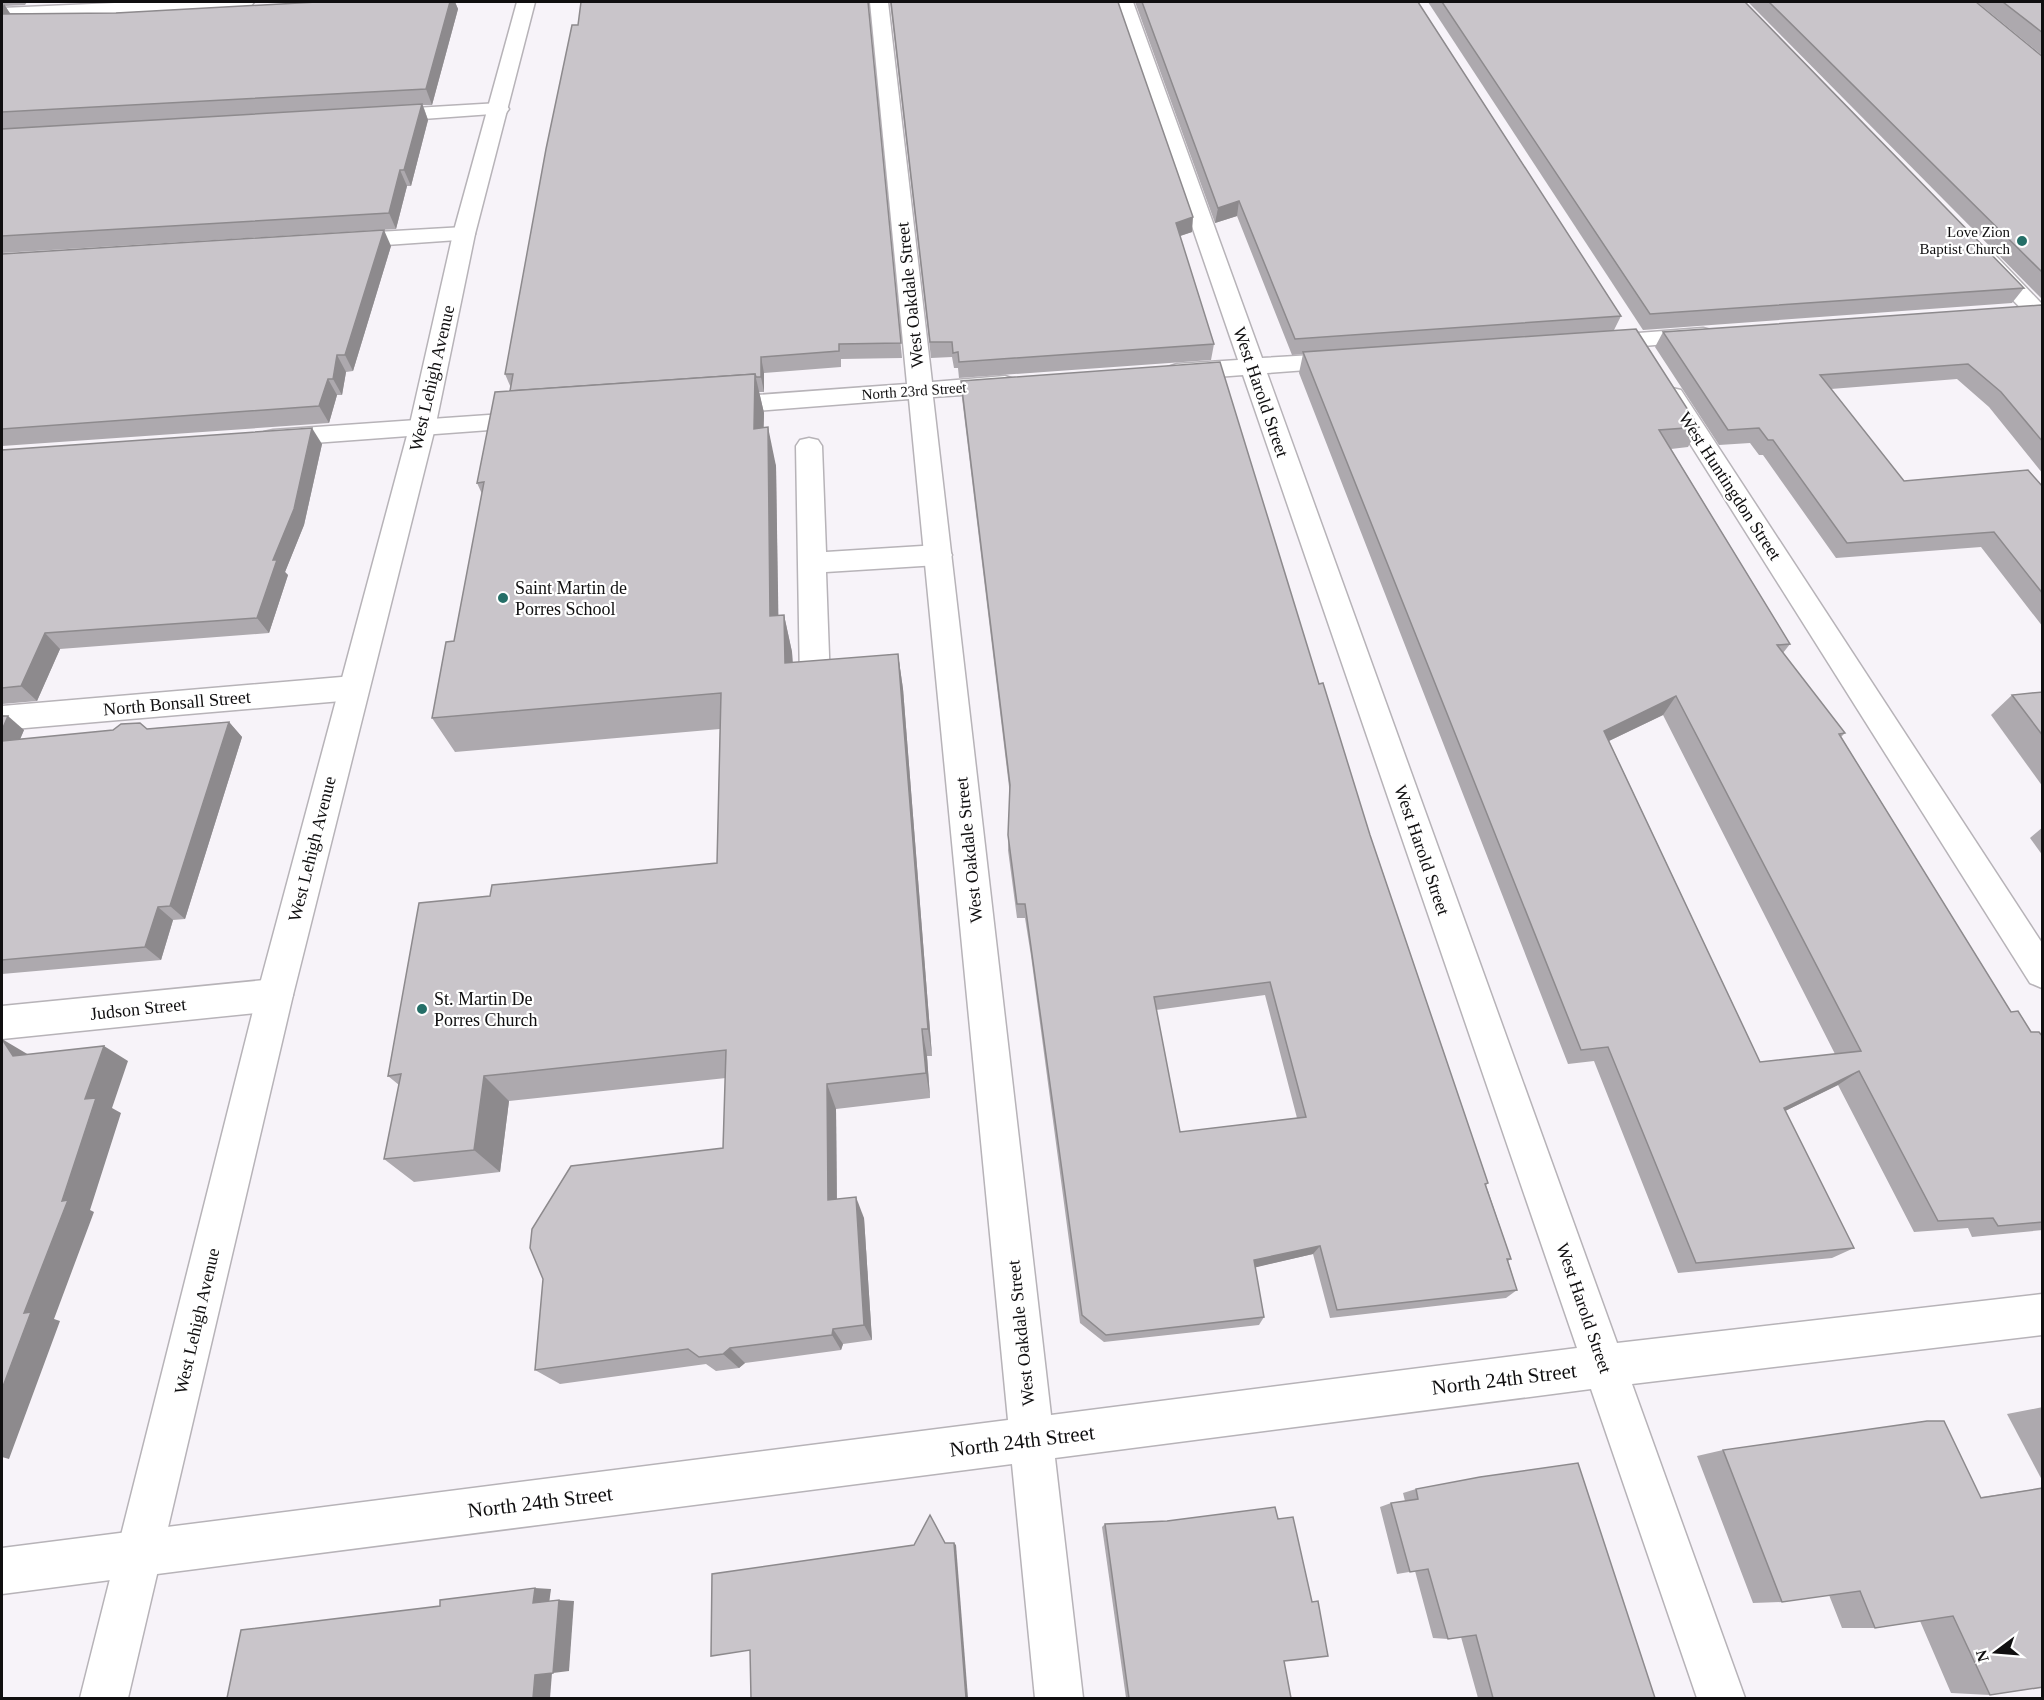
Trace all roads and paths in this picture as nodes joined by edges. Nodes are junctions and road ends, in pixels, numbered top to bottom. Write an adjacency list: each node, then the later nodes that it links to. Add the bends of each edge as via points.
1 (245, 2): 5 (street)
2 (526, 2): 7 (street, West Lehigh Avenue)
3 (879, 2): 21 (street, West Oakdale Street)
4 (1124, 2): 18 (street, West Harold Street)
5 (72, 6): 6 (street)
6 (2, 13)
7 (499, 109): 8 (street); 9 (street, West Lehigh Avenue)
8 (357, 117)
9 (464, 234): 10 (street); 24 (street, West Lehigh Avenue)
10 (322, 243)
11 (1977, 250): 12 (street)
12 (2040, 312): 13 (street)
13 (2000, 313)
14 (1730, 333): 16 (street)
15 (1577, 344): 16 (street)
16 (1642, 350): 32 (street, West Huntingdon Street)
17 (1368, 358): 18 (street)
18 (1252, 366): 19 (street); 36 (street, West Harold Street)
19 (1157, 373)
20 (1026, 382): 21 (street, North 23rd Street)
21 (920, 390): 22 (street, North 23rd Street); 27 (street, West Oakdale Street)
22 (691, 408)
23 (551, 418): 24 (street)
24 (422, 428): 25 (street); 30 (street, West Lehigh Avenue)
25 (247, 440)
26 (809, 446): 28 (street)
27 (938, 555): 28 (street); 37 (street, West Oakdale Street)
28 (812, 563): 29 (street)
29 (816, 682)
30 (353, 688): 31 (street, North Bonsall Street); 33 (street, West Lehigh Avenue)
31 (2, 718)
32 (2043, 972)
33 (275, 996): 34 (street, Judson Street); 38 (street, West Lehigh Avenue)
34 (2, 1023)
35 (2043, 1314): 36 (street, North 24th Street)
36 (1604, 1366): 37 (street, North 24th Street); 42 (street, West Harold Street)
37 (1032, 1439): 38 (street, North 24th Street); 41 (street, West Oakdale Street)
38 (141, 1554): 39 (street, North 24th Street); 40 (street, West Lehigh Avenue)
39 (2, 1571)
40 (104, 1698)
41 (1059, 1698)
42 (1721, 1698)

